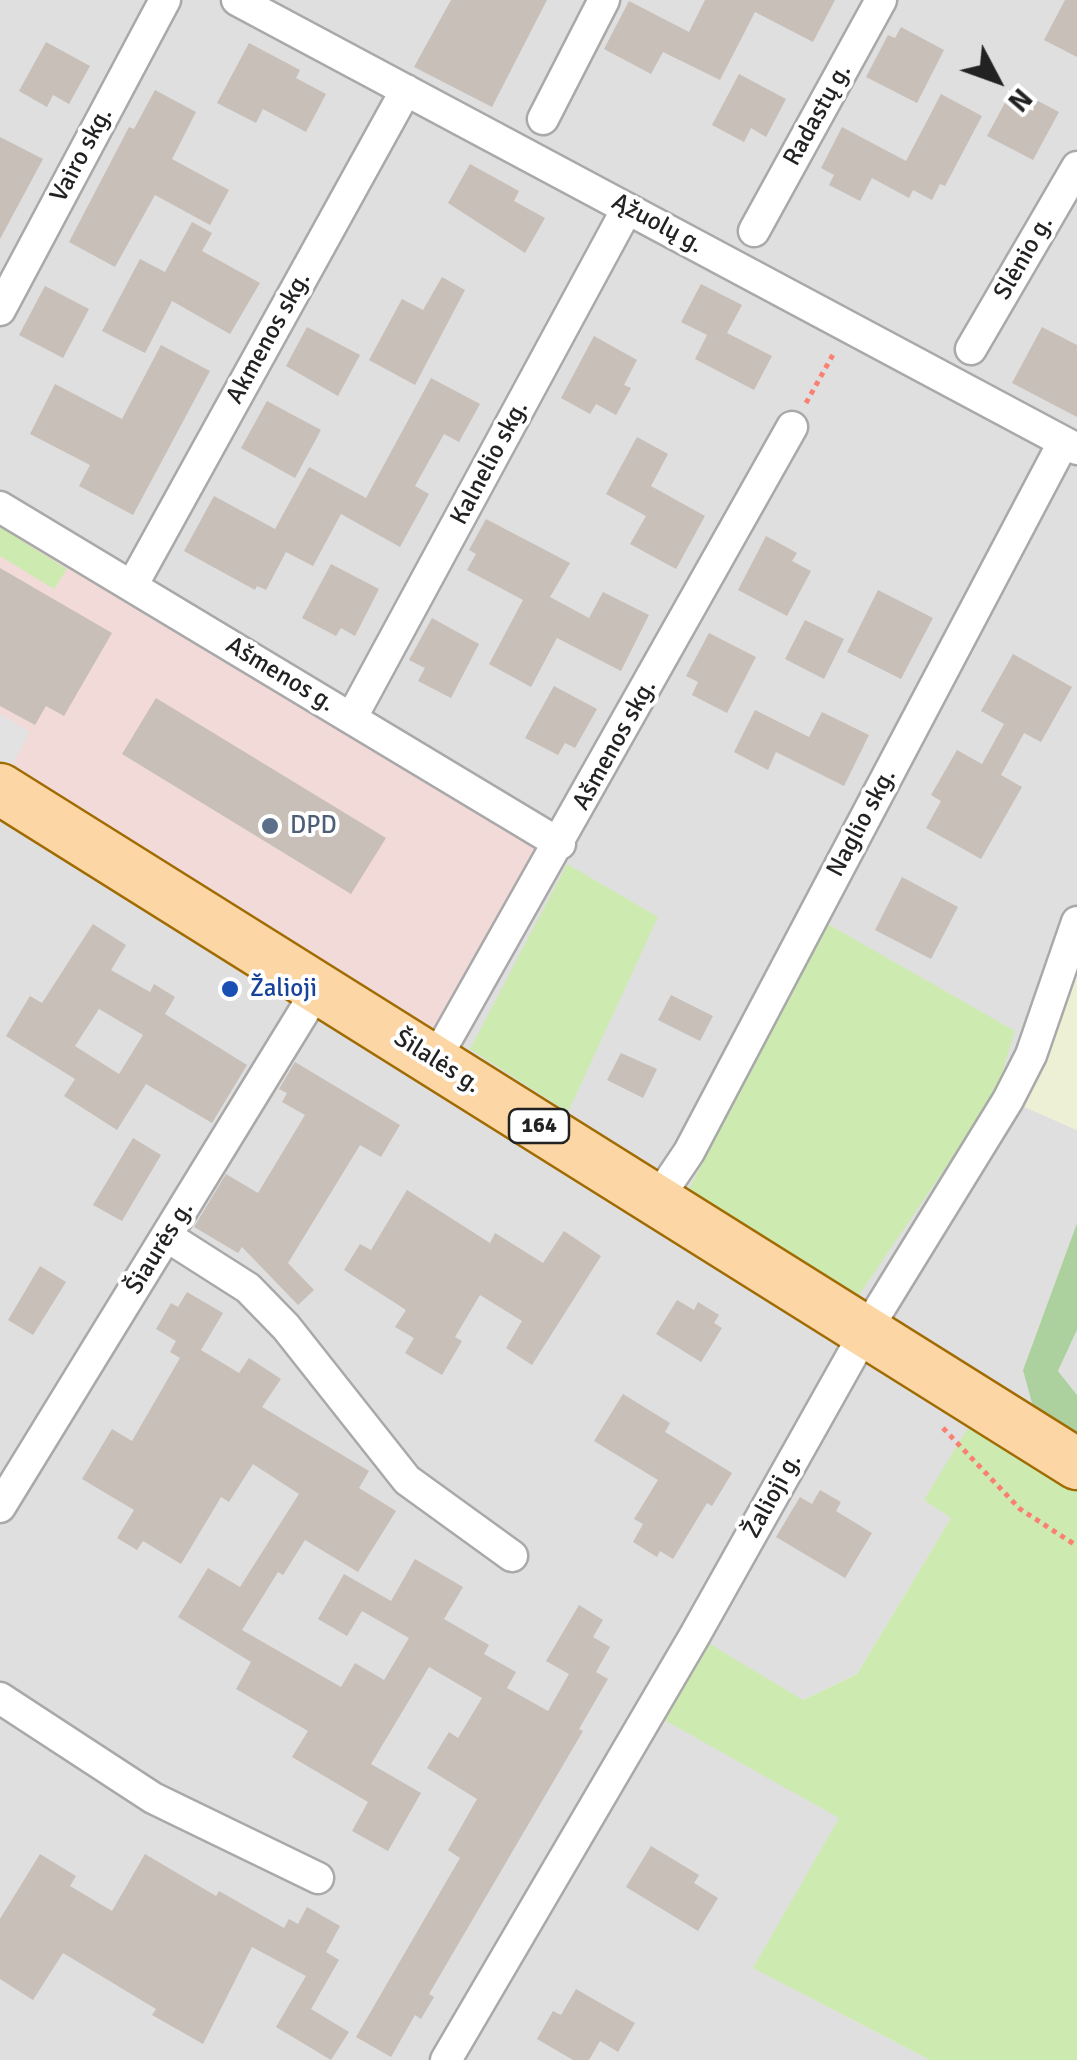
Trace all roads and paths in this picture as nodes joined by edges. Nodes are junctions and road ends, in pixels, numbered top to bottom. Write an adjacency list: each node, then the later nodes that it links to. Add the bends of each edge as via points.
1 (165, 0): 10 (street, Vairo skg.)
2 (236, 0): 5 (street, Ąžuolų g.)
3 (604, 0): 6 (street)
4 (881, 0): 9 (street, Radastų g.)
5 (406, 90): 8 (street, Ąžuolų g.); 16 (street, Akmenos skg.)
6 (543, 119)
7 (1077, 167): 12 (street, Slėnio g.)
8 (628, 209): 11 (street, Ąžuolų g.); 17 (street, Kalnelio skg.)
9 (754, 231)
10 (0, 310)
11 (848, 329): 13 (path); 14 (street, Ąžuolų g.)
12 (971, 349)
13 (792, 427): 19 (street, Ašmenos skg.)
14 (1070, 446): 23 (street, Naglio skg.)
15 (0, 507): 16 (street, Ašmenos g.)
16 (132, 586): 17 (street, Ašmenos g.)
17 (352, 717): 19 (street, Ašmenos g.)
18 (0, 789): 21 (main road, Šilalės g. / 164)
19 (560, 844): 22 (street, Ašmenos skg.)
20 (1077, 922): 25 (street, Žalioji g., via 1023,1070)
21 (318, 988): 22 (main road, Šilalės g. / 164); 24 (street, Šiaurės g.)
22 (434, 1060): 23 (main road, Šilalės g. / 164)
23 (656, 1201): 25 (main road, Šilalės g. / 164)
24 (168, 1237): 28 (street, Šiaurės g.); 30 (street, via 248,1288 407,1480)
25 (864, 1334): 27 (main road, Šilalės g. / 164); 33 (street, Žalioji g.)
26 (940, 1424): 29 (path, via 1020,1509)
27 (1077, 1464)
28 (0, 1508)
29 (1077, 1546)
30 (512, 1556)
31 (0, 1698): 32 (street, via 153,1798)
32 (318, 1878)
33 (446, 2060)

